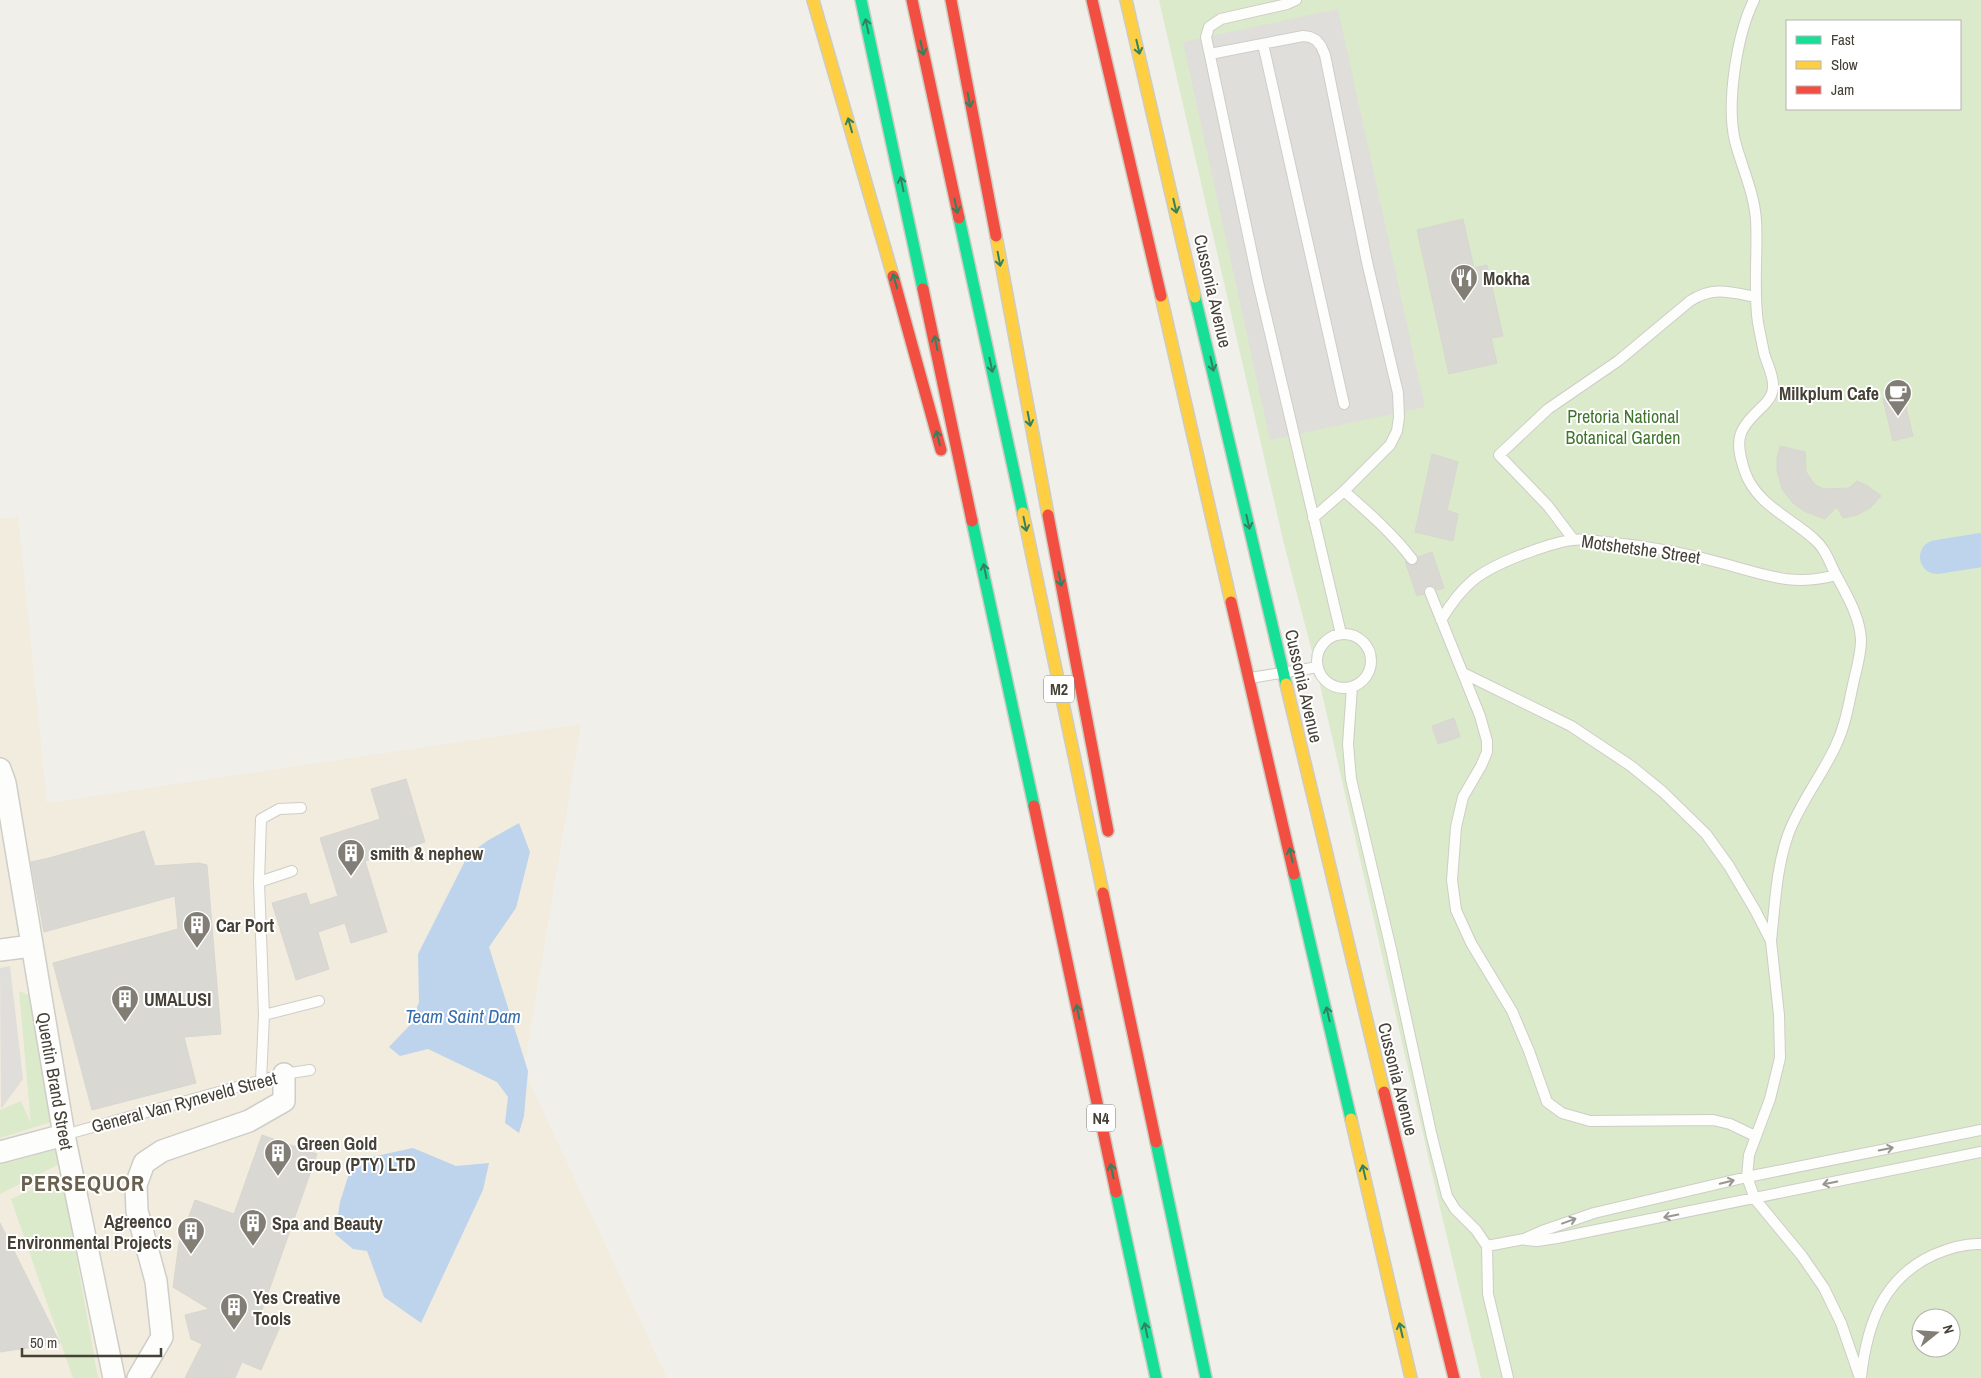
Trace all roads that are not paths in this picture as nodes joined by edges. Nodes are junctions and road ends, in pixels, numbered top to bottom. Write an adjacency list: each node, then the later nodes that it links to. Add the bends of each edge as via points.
1 (813, 0): 13 (main road, one-way to 1)
2 (862, 0): 31 (main road, one-way to 2)
3 (912, 0): 57 (main road, M2, one-way to 57)
4 (950, 0): 30 (main road, one-way to 30)
5 (1092, 0): 26 (main road)
6 (1126, 0): 24 (main road, Cussonia Avenue, one-way to 24)
7 (1296, 0): 10 (lane, via 1221,19 1213,24 1206,37)
8 (1754, 0): 11 (lane, via 1740,47 1732,99 1734,133 1756,220)
9 (1263, 44): 10 (lane); 12 (lane); 14 (lane, via 1310,36 1325,55 1367,262 1398,393 1397,431 1390,445)
10 (1210, 54): 16 (lane, via 1258,282)
11 (1756, 297): 17 (lane, via 1726,291 1700,294 1618,361 1548,410 1499,455 1548,506); 19 (lane, via 1773,388 1768,400 1740,433 1739,451 1746,475 1756,490 1820,544)
12 (1344, 404)
13 (945, 464)
14 (1344, 491): 16 (lane); 18 (lane)
15 (960, 517): 31 (main road, via 1019,768)
16 (1313, 518): 22 (lane)
17 (1573, 539): 19 (lane, Motshetshe Street, via 1689,555 1781,580 1821,580); 21 (lane, Motshetshe Street, via 1508,560 1479,575 1453,600)
18 (1412, 559)
19 (1836, 575): 34 (lane, via 1858,623 1860,657 1842,732 1788,836 1782,856)
20 (1430, 592): 21 (lane)
21 (1441, 620): 25 (lane)
22 (1342, 634): 23 (lane, via 1322,645 1317,656); 27 (lane, via 1360,640 1370,656 1367,675)
23 (1318, 667): 24 (lane); 27 (lane, via 1330,685)
24 (1282, 672): 26 (lane); 59 (main road, Cussonia Avenue)
25 (1463, 673): 34 (lane, via 1571,726 1663,792 1691,817 1717,848); 44 (lane, via 1480,716 1487,752 1463,797 1456,827 1452,880 1456,910 1471,944 1512,1012 1547,1102 1562,1113 1590,1121 1713,1120)
26 (1250, 678): 51 (main road, one-way to 26)
27 (1352, 687): 52 (lane, via 1348,744 1351,779 1432,1137 1447,1196)
28 (2, 776): 35 (street, Quentin Brand Street)
29 (302, 808): 33 (lane, via 279,809 261,819)
30 (1109, 841)
31 (1046, 858): 56 (main road, N4, one-way to 31)
32 (292, 871): 33 (lane)
33 (260, 882): 38 (lane)
34 (1771, 941): 44 (lane, via 1780,1058 1770,1099)
35 (31, 946): 36 (street); 43 (street, Quentin Brand Street)
36 (0, 950)
37 (319, 1001): 38 (lane)
38 (264, 1015): 41 (lane)
39 (310, 1070): 40 (lane, General Van Ryneveld Street)
40 (284, 1074): 41 (lane, General Van Ryneveld Street); 55 (street, via 284,1101 249,1121 162,1151 144,1163 136,1185 137,1211 156,1281 162,1337)
41 (261, 1081): 43 (lane, General Van Ryneveld Street)
42 (1981, 1130): 47 (lane, one-way to 42)
43 (64, 1134): 45 (street, General Van Ryneveld Street); 54 (street, Quentin Brand Street)
44 (1755, 1136): 47 (lane, via 1749,1155)
45 (0, 1152)
46 (1981, 1152): 48 (lane, one-way to 48)
47 (1748, 1177): 48 (lane); 49 (lane, one-way to 47, via 1594,1213)
48 (1755, 1199): 49 (lane, one-way to 49, via 1557,1238); 61 (lane, via 1824,1288)
49 (1524, 1239): 52 (lane)
50 (1981, 1244): 61 (lane, via 1947,1249 1923,1260 1900,1278 1884,1298 1872,1322)
51 (1381, 1245): 53 (main road); 58 (main road, one-way to 51)
52 (1487, 1246): 60 (lane, via 1488,1294)
53 (1375, 1272)
54 (114, 1378)
55 (138, 1378)
56 (1156, 1378)
57 (1206, 1378)
58 (1411, 1378)
59 (1454, 1378)
60 (1508, 1378)
61 (1861, 1378)

